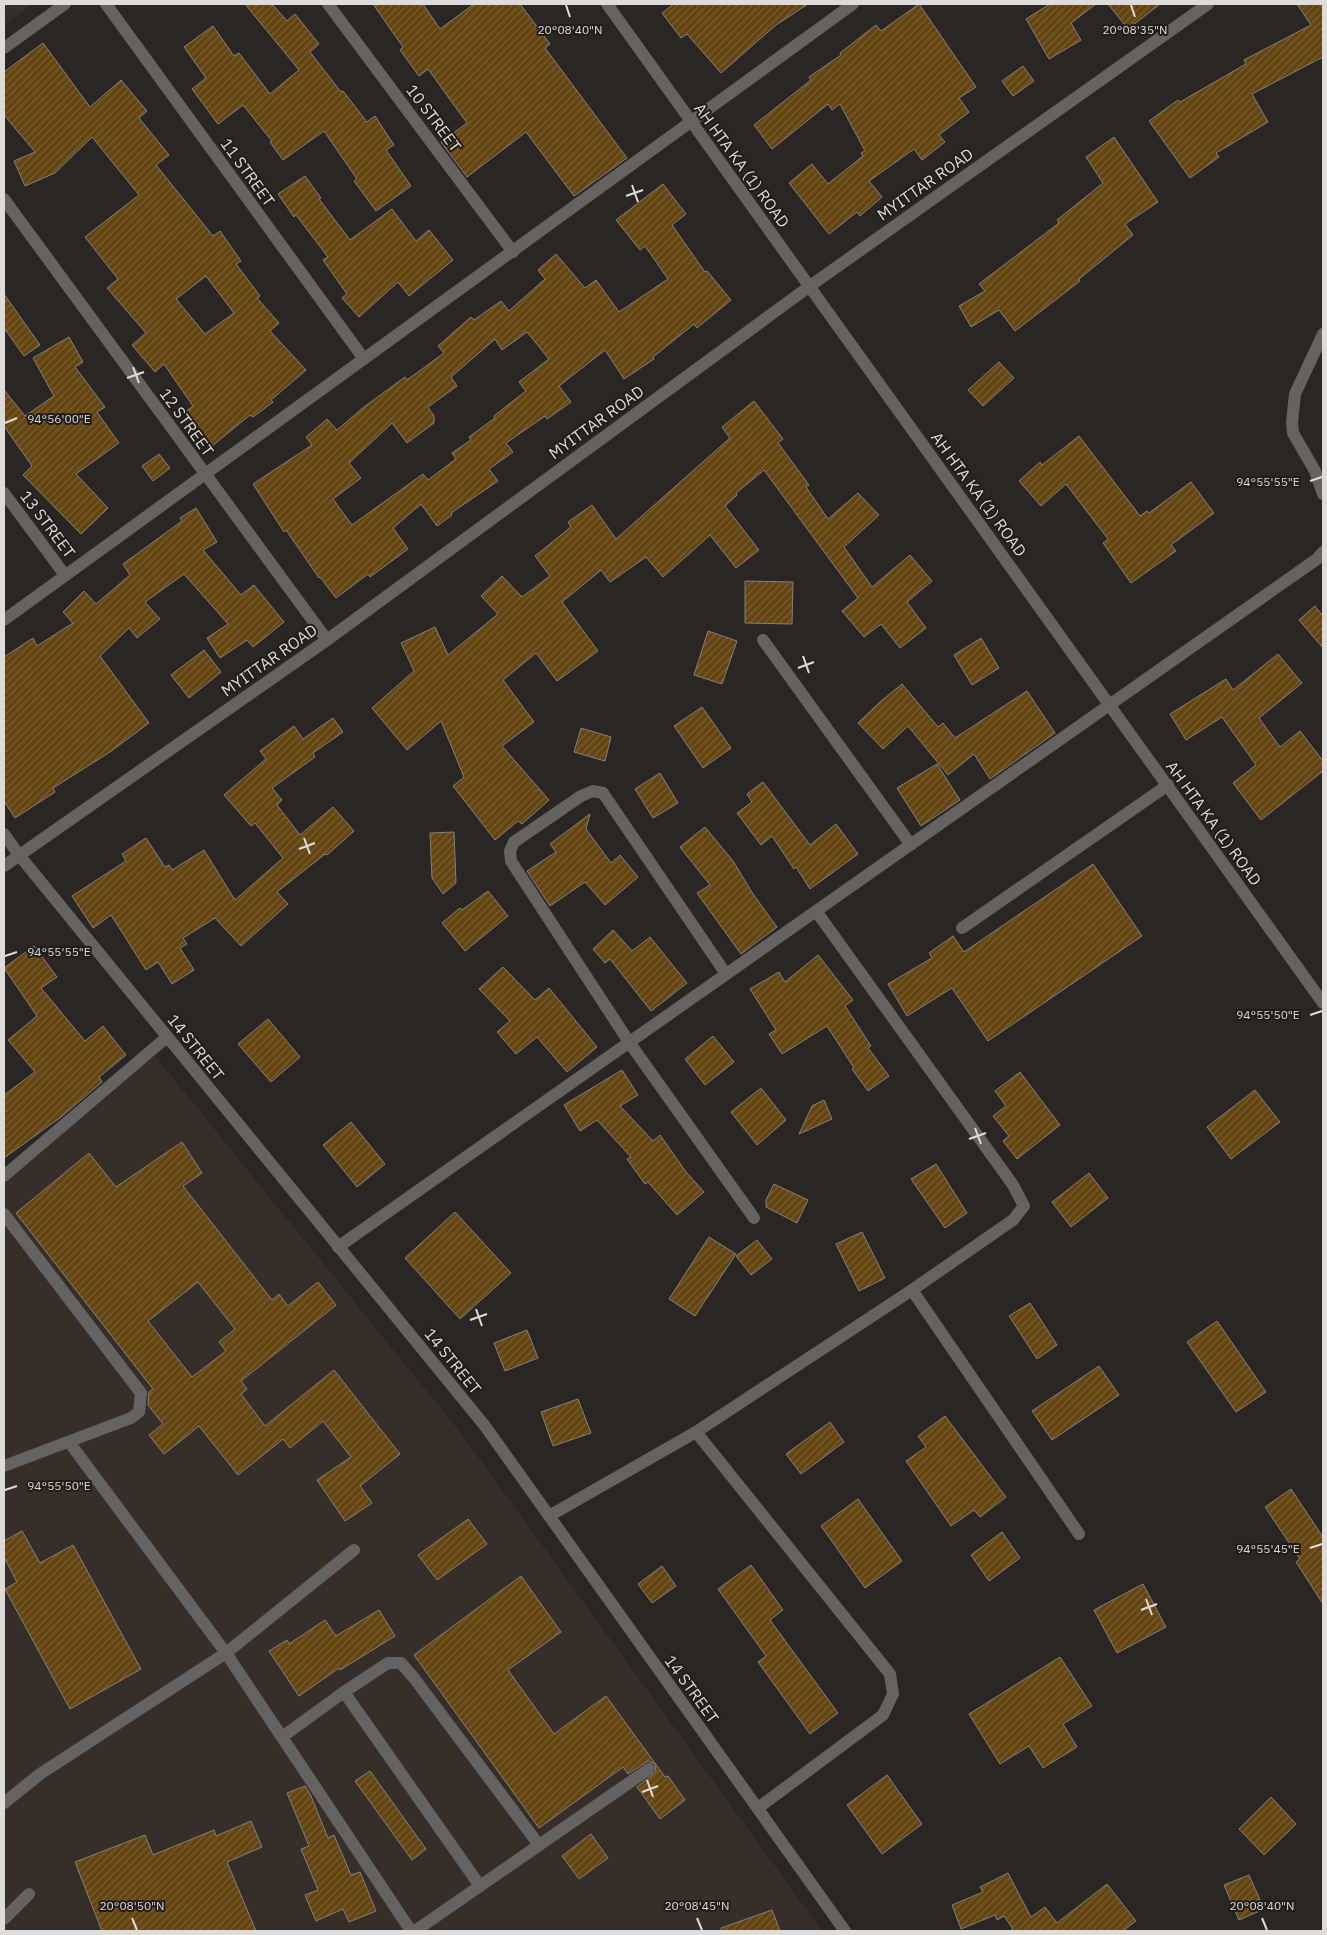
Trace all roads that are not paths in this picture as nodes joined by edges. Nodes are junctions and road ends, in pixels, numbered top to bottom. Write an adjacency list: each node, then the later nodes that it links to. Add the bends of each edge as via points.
1 (65, 4): 7 (street)
2 (106, 4): 13 (street, 11 STREET)
3 (328, 4): 10 (street, 10 STREET)
4 (606, 4): 8 (street, AH HTA KA (1) ROAD)
5 (853, 4): 8 (street)
6 (1208, 4): 11 (street, MYITTAR ROAD)
7 (4, 48)
8 (691, 122): 10 (street); 11 (street, AH HTA KA (1) ROAD)
9 (4, 199): 14 (street, 12 STREET)
10 (513, 252): 13 (street)
11 (810, 286): 20 (street, MYITTAR ROAD); 22 (street, AH HTA KA (1) ROAD)
12 (1323, 334): 16 (street, via 1295,394 1292,422 1293,433 1315,471)
13 (364, 359): 14 (street)
14 (205, 474): 18 (street); 20 (street, 12 STREET)
15 (4, 493): 18 (street, 13 STREET)
16 (1323, 494)
17 (1323, 552): 22 (street)
18 (66, 575): 19 (street)
19 (4, 620)
20 (326, 640): 26 (street, MYITTAR ROAD)
21 (762, 640): 25 (street)
22 (1110, 704): 23 (street, AH HTA KA (1) ROAD); 25 (street)
23 (1168, 785): 29 (street); 31 (street, AH HTA KA (1) ROAD)
24 (4, 834): 26 (street, 14 STREET)
25 (911, 845): 28 (street)
26 (19, 855): 27 (street, MYITTAR ROAD); 32 (street, 14 STREET)
27 (4, 866)
28 (816, 912): 30 (street); 38 (street, via 1024,1206 1013,1220)
29 (962, 928)
30 (726, 974): 33 (street); 33 (street, via 603,793 593,791 581,796 514,842 510,851 511,861)
31 (1323, 1003)
32 (167, 1037): 34 (street); 37 (street, 14 STREET)
33 (629, 1042): 36 (street); 37 (street)
34 (4, 1176)
35 (4, 1214): 40 (street, via 141,1393 138,1412 131,1418)
36 (754, 1218)
37 (338, 1247): 42 (street, 14 STREET, via 485,1426)
38 (912, 1290): 39 (street); 43 (street)
39 (696, 1432): 42 (street); 50 (street, via 890,1674 893,1694 883,1715)
40 (69, 1442): 41 (street); 45 (street)
41 (4, 1466)
42 (549, 1516): 50 (street, 14 STREET)
43 (1079, 1534)
44 (354, 1550): 45 (street)
45 (226, 1653): 47 (street); 49 (street, via 40,1774)
46 (344, 1692): 47 (street); 51 (street, via 388,1663 401,1663); 52 (street)
47 (282, 1737): 55 (street)
48 (649, 1769): 51 (street)
49 (4, 1803)
50 (758, 1808): 57 (street, 14 STREET)
51 (539, 1845): 52 (street)
52 (480, 1886): 56 (street)
53 (29, 1894): 54 (street)
54 (4, 1919)
55 (411, 1931)
56 (415, 1931)
57 (845, 1931)

